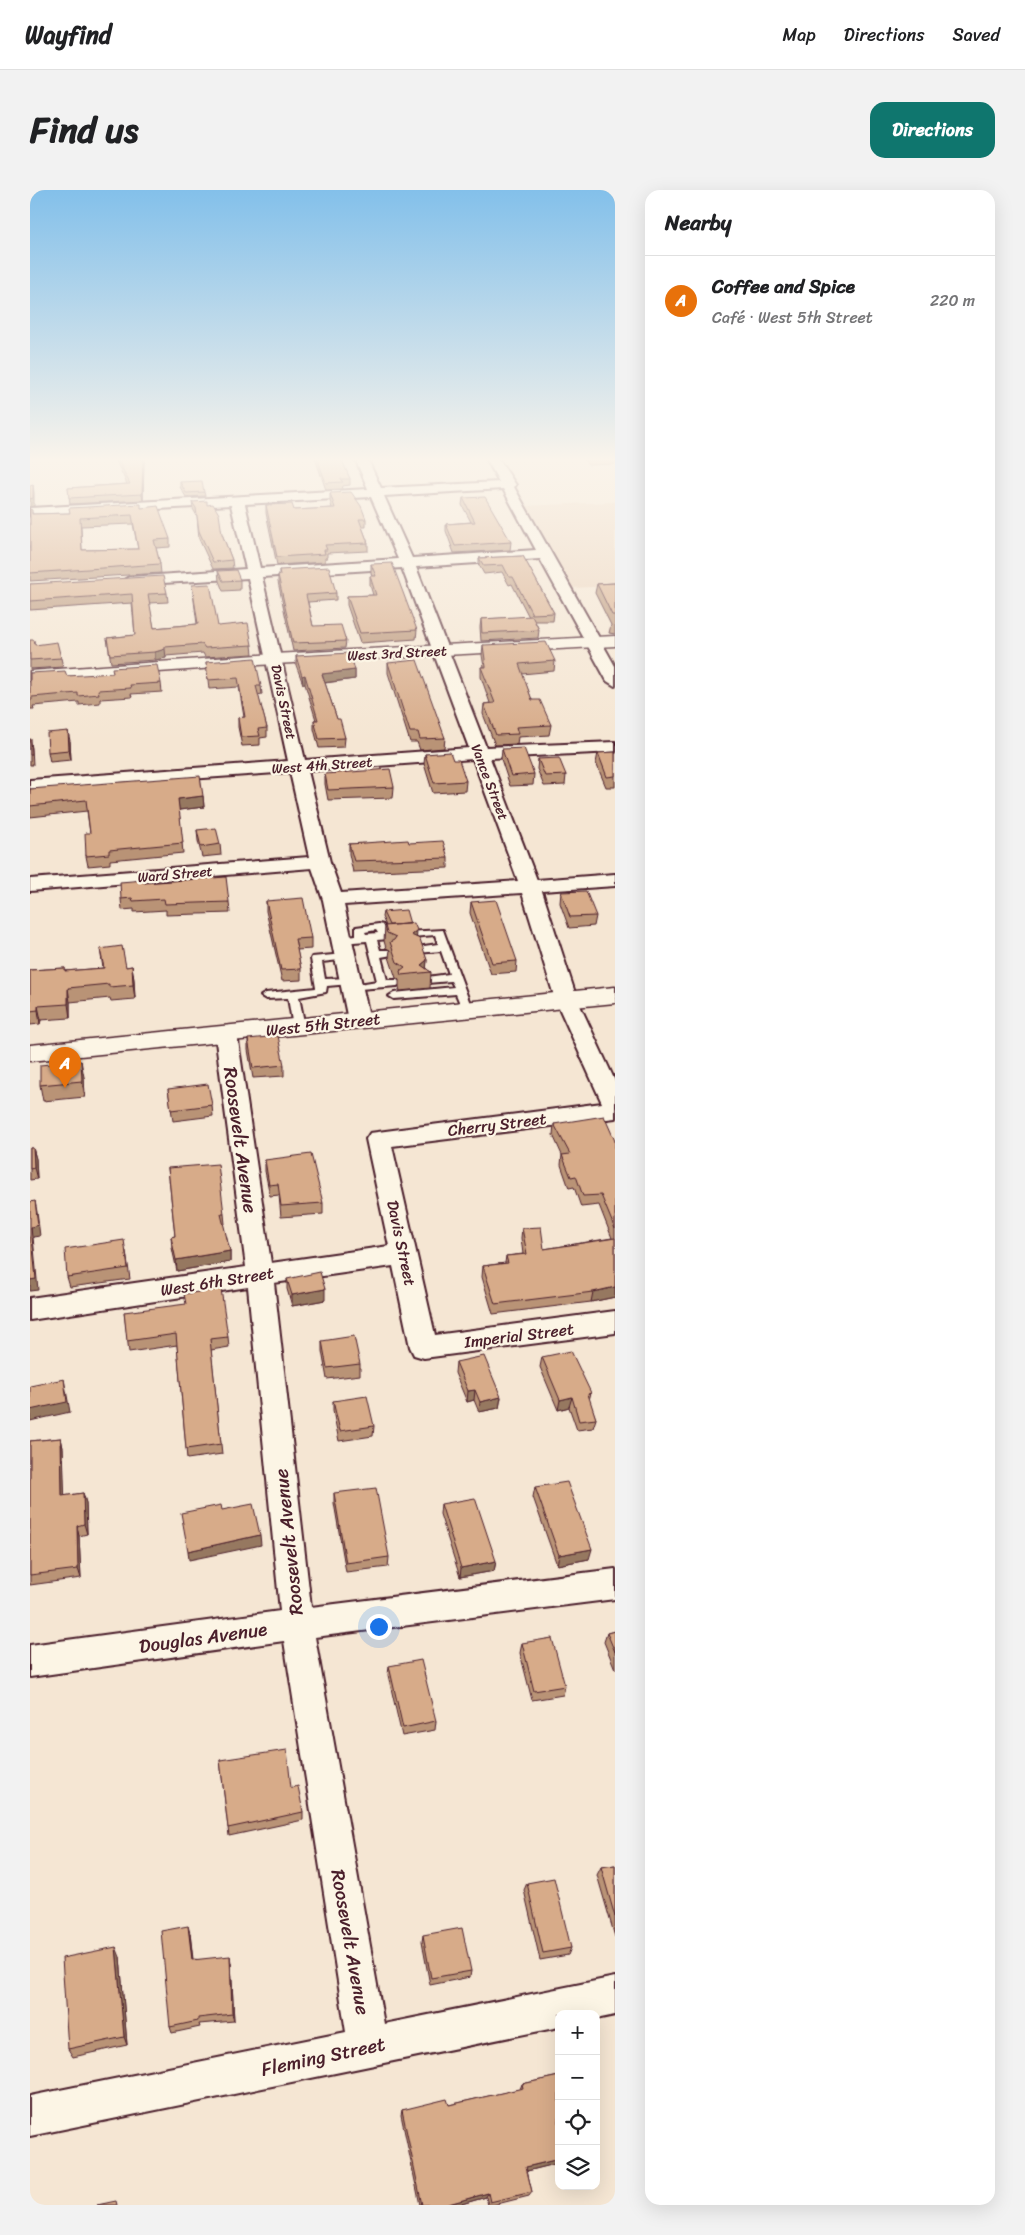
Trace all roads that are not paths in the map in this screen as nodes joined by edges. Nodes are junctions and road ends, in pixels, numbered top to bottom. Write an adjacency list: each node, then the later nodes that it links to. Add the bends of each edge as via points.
1 (248, 552): 5 (street, Davis Street)
2 (403, 552): 4 (street, Vance Street)
3 (545, 554): 4 (street); 8 (street)
4 (407, 563): 5 (street); 9 (street, Vance Street)
5 (253, 572): 6 (street); 10 (street, Davis Street)
6 (117, 581)
7 (615, 641): 8 (street, West 3rd Street)
8 (595, 642): 9 (street, West 3rd Street); 12 (street)
9 (441, 651): 10 (street, West 3rd Street); 14 (street, Vance Street)
10 (274, 659): 11 (street, West 3rd Street); 15 (street, Davis Street)
11 (30, 676)
12 (615, 681)
13 (615, 747): 14 (street, West 4th Street)
14 (479, 753): 15 (street, West 4th Street); 20 (street, Vance Street)
15 (298, 768): 16 (street, West 4th Street); 17 (street, Davis Street)
16 (30, 785)
17 (320, 862): 19 (street, Ward Street); 21 (street, Davis Street)
18 (615, 880): 20 (street)
19 (30, 886)
20 (530, 886): 21 (street); 37 (street, Vance Street)
21 (332, 900): 24 (street, Davis Street)
22 (366, 938): 23 (lane, via 439,932); 24 (lane); 27 (lane)
23 (444, 947): 25 (lane); 28 (lane)
24 (342, 948): 30 (lane, via 316,959); 32 (street, Davis Street)
25 (417, 950)
26 (388, 953): 27 (lane)
27 (375, 954): 33 (lane)
28 (455, 977): 29 (lane); 38 (lane)
29 (427, 980)
30 (321, 983): 32 (lane); 34 (lane, via 322,990 317,992)
31 (397, 983): 33 (lane)
32 (351, 984): 33 (lane); 40 (street, Davis Street)
33 (383, 984): 39 (lane)
34 (293, 994): 36 (lane); 41 (lane)
35 (615, 995): 37 (street, West 5th Street)
36 (266, 996)
37 (566, 999): 38 (street, West 5th Street); 44 (street, Vance Street)
38 (463, 1000): 39 (street, West 5th Street)
39 (398, 1006): 40 (street, West 5th Street)
40 (358, 1020): 41 (street, West 5th Street)
41 (299, 1027): 42 (street, West 5th Street)
42 (226, 1034): 43 (street, West 5th Street); 47 (street, Roosevelt Avenue)
43 (30, 1053)
44 (615, 1108): 45 (street, Cherry Street)
45 (378, 1138): 46 (street, Davis Street)
46 (405, 1254): 47 (street, West 6th Street); 50 (street, Davis Street)
47 (260, 1275): 48 (street, West 6th Street); 52 (street, Roosevelt Avenue)
48 (30, 1310)
49 (615, 1322): 50 (street, Imperial Street)
50 (424, 1347)
51 (615, 1584): 52 (street, Douglas Avenue)
52 (297, 1624): 53 (street, Douglas Avenue); 55 (street, Roosevelt Avenue)
53 (30, 1661)
54 (615, 1996): 55 (street, Fleming Street)
55 (368, 2047): 56 (street, Fleming Street)
56 (30, 2116)

